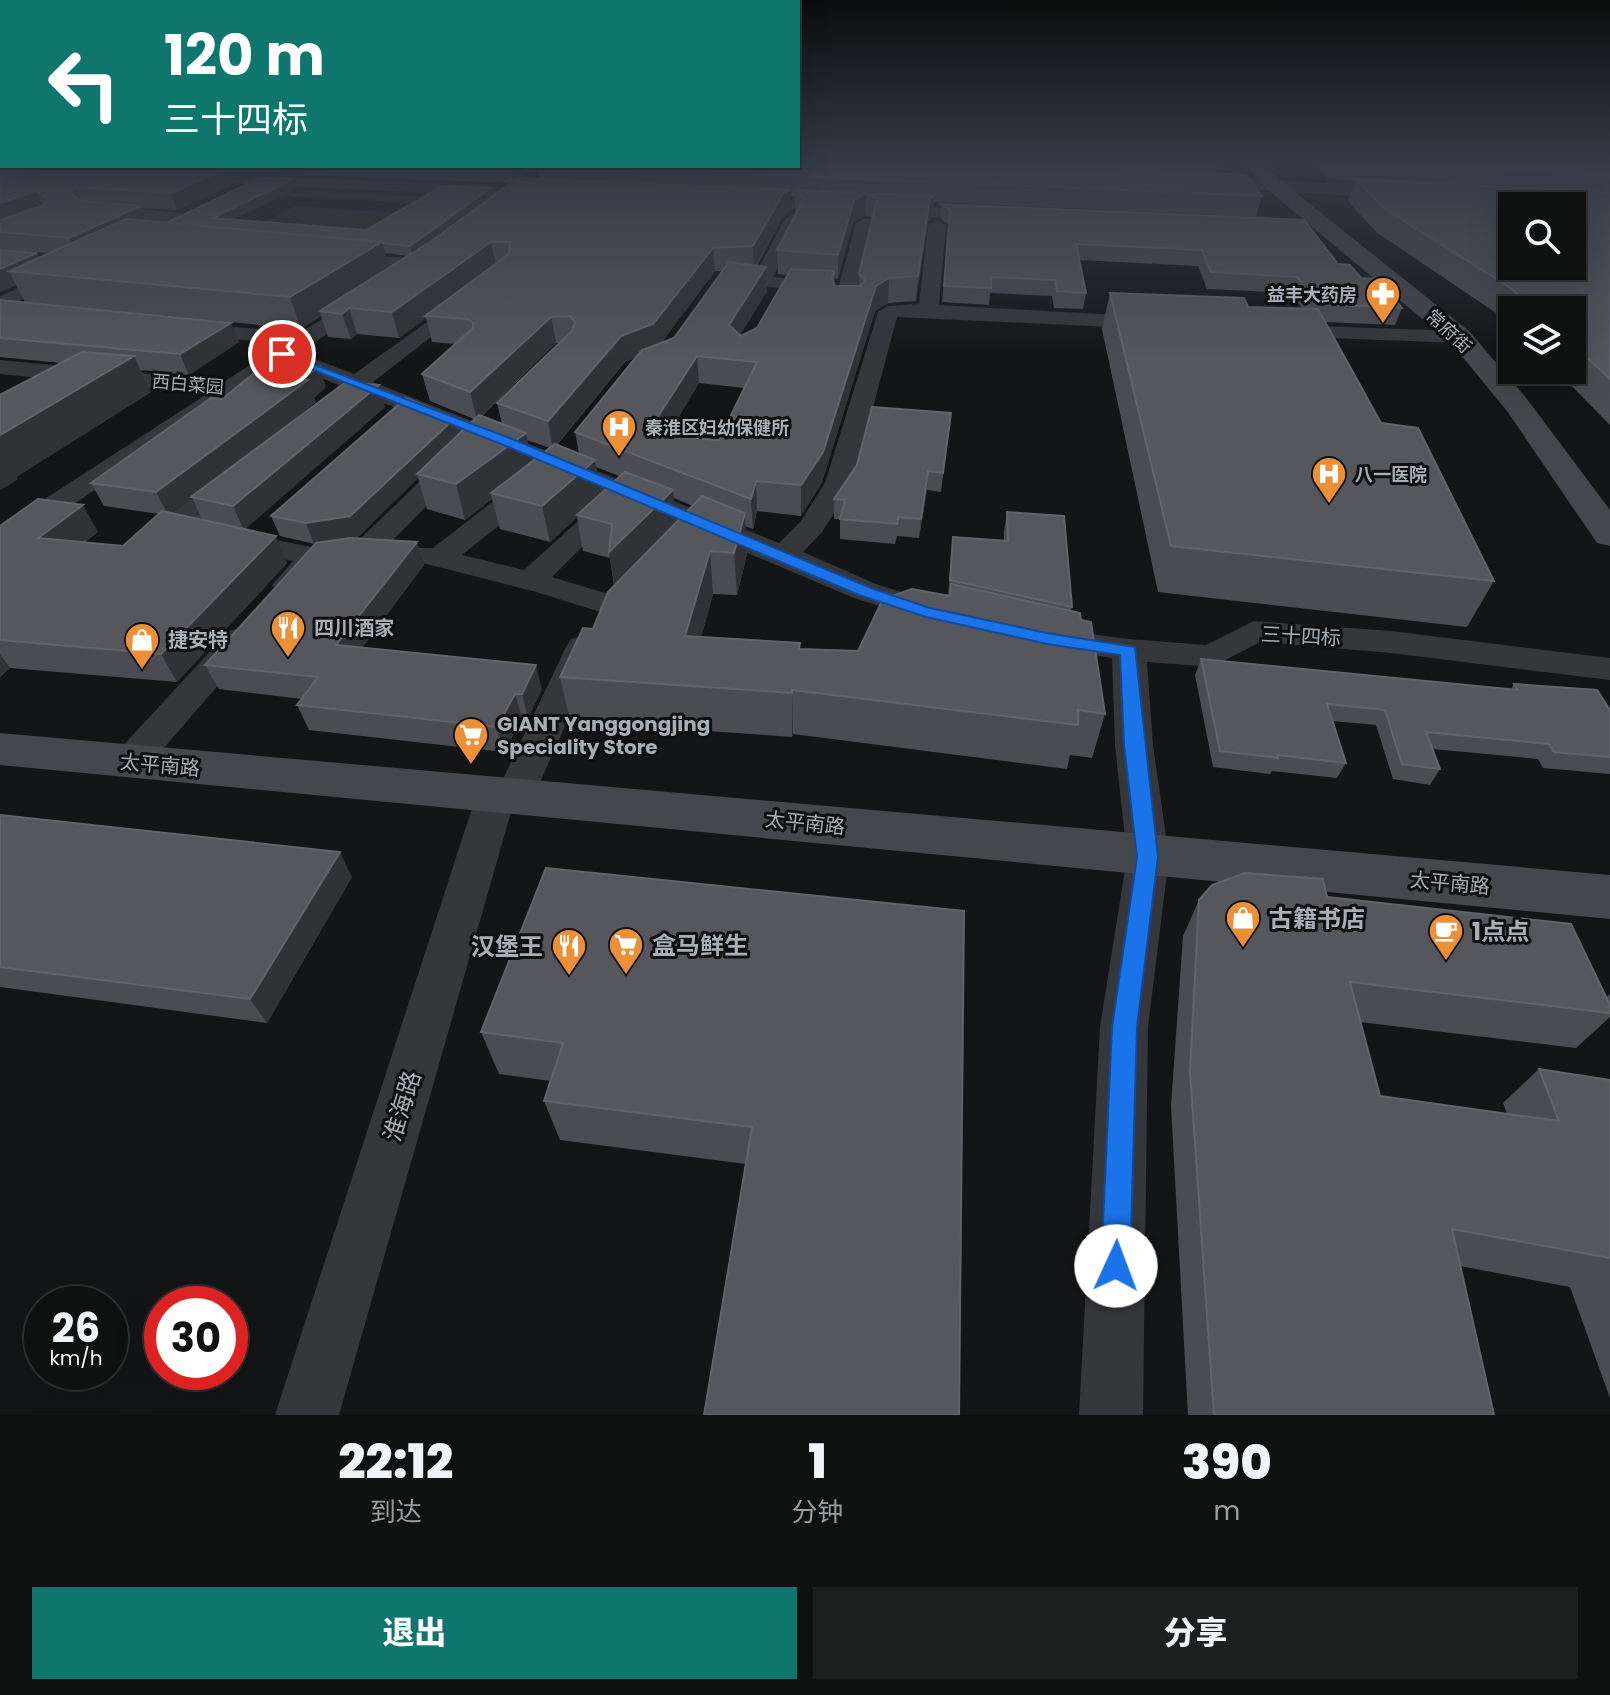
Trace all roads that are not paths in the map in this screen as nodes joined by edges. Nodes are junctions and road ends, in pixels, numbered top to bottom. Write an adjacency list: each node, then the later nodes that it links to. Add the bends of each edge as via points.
1 (163, 227): 7 (street)
2 (789, 227): 13 (street)
3 (864, 227): 14 (street)
4 (937, 227): 17 (street)
5 (1300, 227): 6 (street)
6 (1330, 228): 23 (main road, 常府街)
7 (148, 234)
8 (440, 250): 11 (street)
9 (324, 257): 11 (street)
10 (41, 262): 16 (street, via 83,265)
11 (417, 265): 24 (street)
12 (736, 278): 13 (street)
13 (762, 279): 14 (street, via 780,291)
14 (848, 288): 18 (street, via 844,305)
15 (480, 291): 27 (street)
16 (0, 306): 19 (street)
17 (928, 310): 18 (street); 20 (street)
18 (896, 311): 38 (street, via 888,312 839,483 812,526)
19 (30, 312)
20 (1171, 324)
21 (167, 326): 24 (street)
22 (1262, 329): 23 (street)
23 (1460, 337): 35 (main road, 常府街, via 1517,405)
24 (293, 346): 27 (street); 28 (street)
25 (0, 367): 28 (street, 西白菜园)
26 (430, 383): 30 (street)
27 (355, 384): 29 (street); 30 (street)
28 (233, 389): 36 (street)
29 (319, 412)
30 (396, 413): 31 (street)
31 (494, 422): 32 (street); 37 (street)
32 (569, 452): 34 (street); 40 (street)
33 (258, 460): 39 (street, via 173,526 261,534)
34 (624, 492): 38 (street, via 690,533); 41 (street)
35 (1610, 535)
36 (0, 541)
37 (368, 548): 39 (street); 40 (street, via 395,547)
38 (784, 555): 42 (street, via 865,591)
39 (314, 556): 47 (street)
40 (439, 558): 41 (street)
41 (531, 580): 48 (street, 淮海路, via 630,597 583,646)
42 (956, 618)
43 (1017, 632): 44 (street, 三十四标)
44 (1129, 650): 45 (street, 三十四标, via 1212,656 1254,631); 49 (street)
45 (1610, 669)
46 (0, 749): 47 (main road, 太平南路)
47 (130, 762): 48 (main road, 太平南路)
48 (505, 797): 49 (main road, 太平南路); 51 (street, 淮海路)
49 (1148, 857): 50 (main road, 太平南路); 52 (street, via 1124,1027)
50 (1610, 897)
51 (307, 1415)
52 (1111, 1415)

